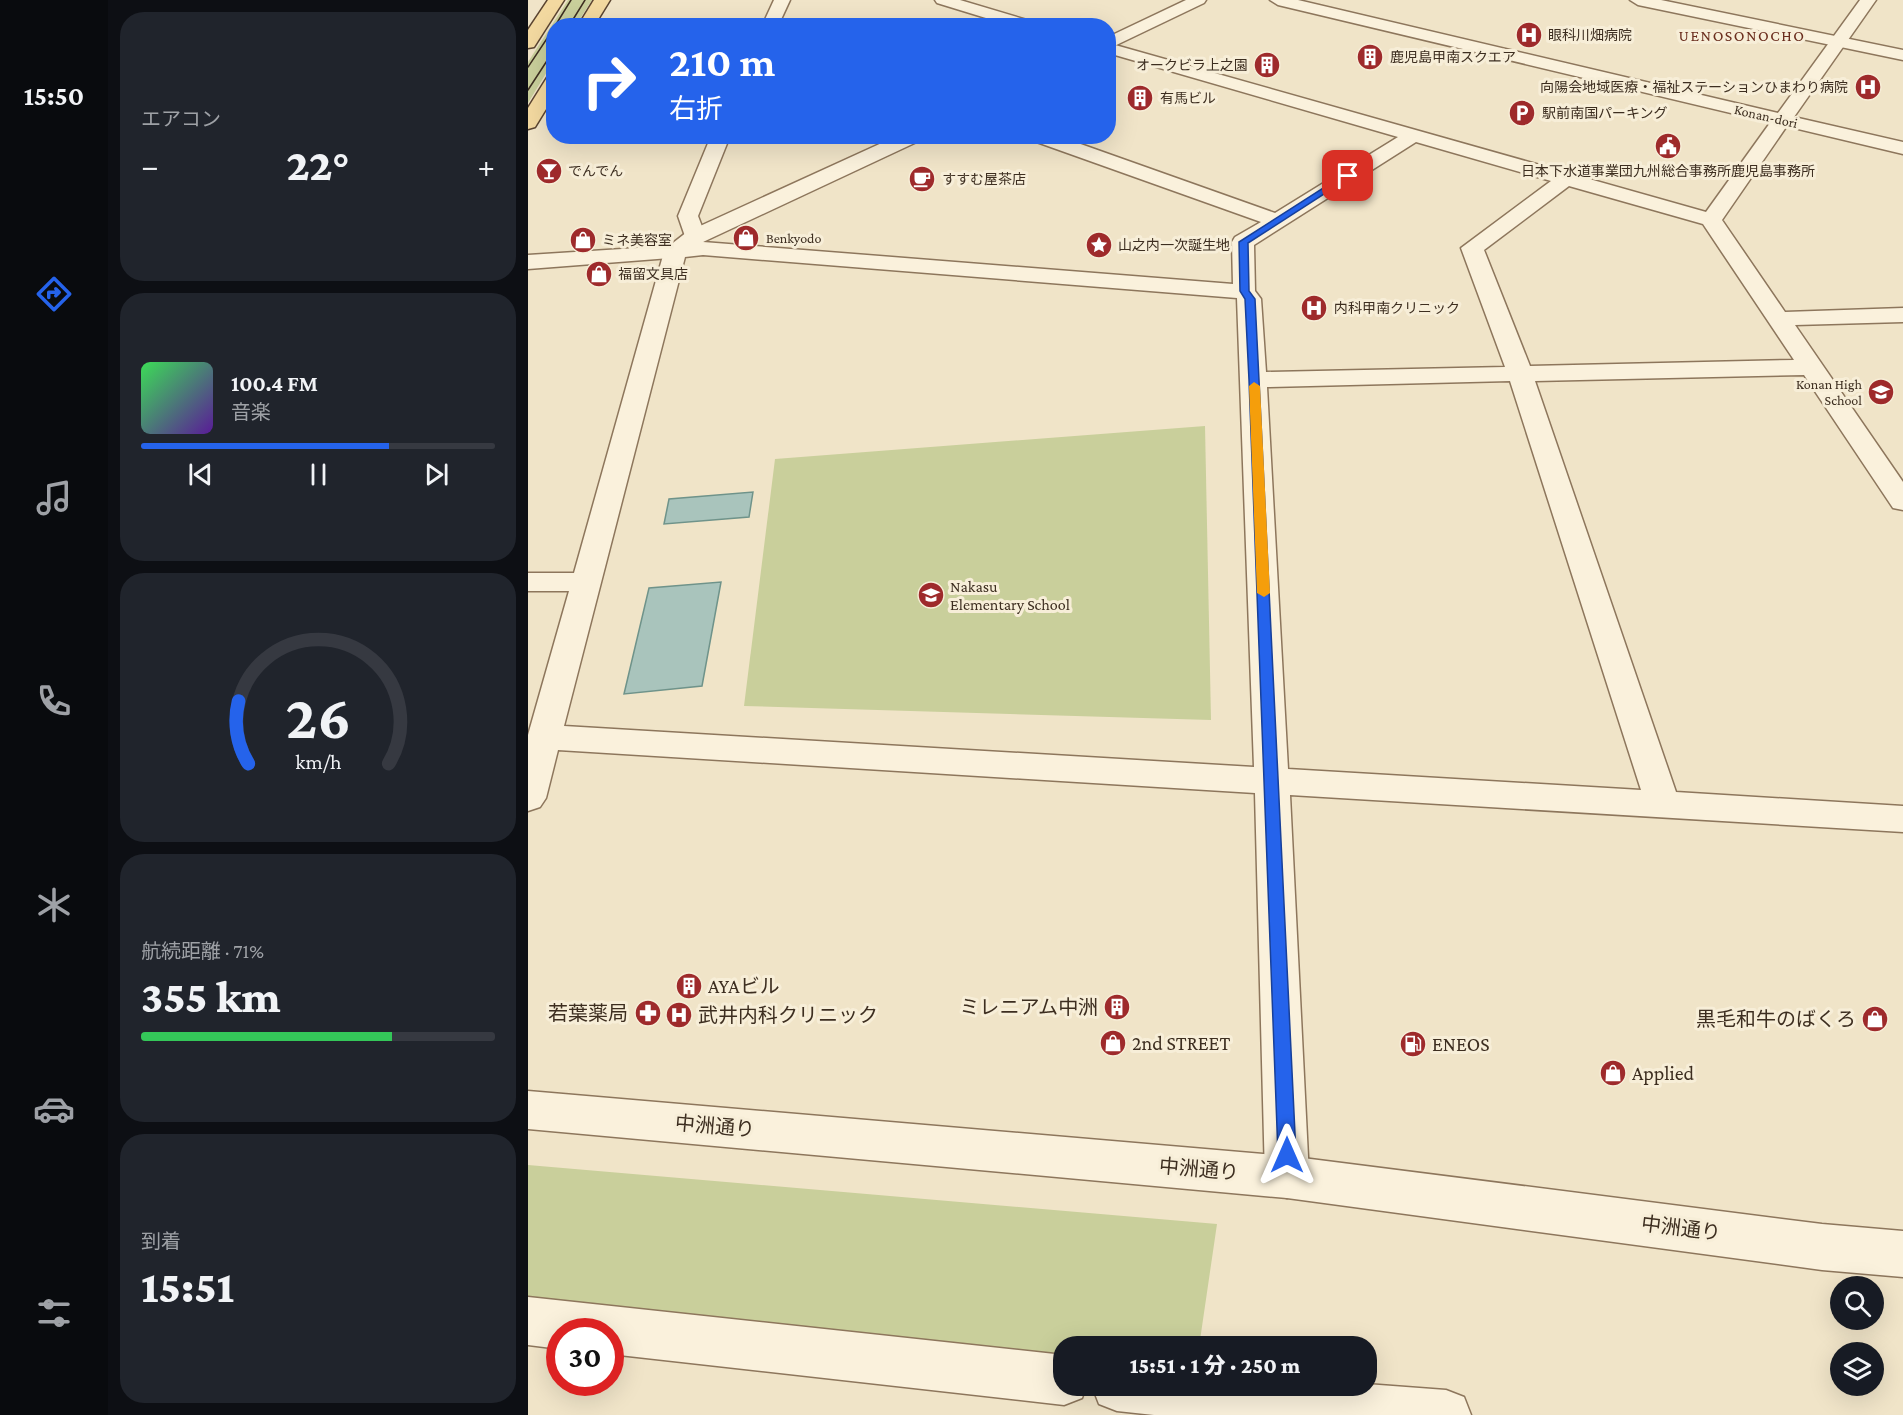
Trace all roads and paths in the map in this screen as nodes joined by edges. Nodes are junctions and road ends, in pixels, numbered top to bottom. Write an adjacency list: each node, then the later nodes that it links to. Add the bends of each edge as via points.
1 (556, 0): 14 (main road)
2 (602, 0): 9 (main road)
3 (782, 0): 10 (street)
4 (944, 0): 11 (street)
5 (1198, 0): 12 (street)
6 (1278, 0): 18 (street, Konan-dori)
7 (1638, 0): 13 (street)
8 (1868, 0): 13 (street)
9 (591, 18)
10 (774, 18)
11 (1004, 18)
12 (1116, 42)
13 (1840, 42): 16 (street); 18 (street)
14 (528, 43)
15 (1116, 48): 20 (street)
16 (1903, 55)
17 (546, 94): 19 (main road)
18 (1782, 120): 24 (street, Konan-dori); 27 (street)
19 (528, 123)
20 (1414, 135): 25 (street); 26 (street)
21 (718, 144): 28 (street, via 688,216)
22 (897, 144): 28 (street)
23 (1061, 144): 26 (street)
24 (1903, 148)
25 (1567, 178): 27 (street); 34 (street, via 1472,248)
26 (1276, 220): 30 (street, via 1243,242)
27 (1711, 220): 32 (street)
28 (685, 245): 29 (street); 30 (street); 38 (street)
29 (528, 262)
30 (1244, 291): 35 (street, via 1250,299)
31 (1903, 315): 32 (street)
32 (1777, 319): 33 (street)
33 (1809, 367): 34 (street); 36 (street)
34 (1520, 373): 35 (street); 42 (street)
35 (1254, 380): 40 (street)
36 (1903, 502)
37 (528, 582): 38 (street)
38 (588, 582): 39 (street)
39 (545, 737): 40 (street); 41 (street)
40 (1272, 779): 42 (street); 45 (street)
41 (528, 798)
42 (1663, 805): 43 (street)
43 (1903, 819)
44 (528, 1110): 45 (street, 中洲通り)
45 (1287, 1177): 46 (street, 中洲通り, via 1822,1247)
46 (1903, 1254)
47 (528, 1321): 48 (street)
48 (1053, 1379)
49 (1172, 1396): 50 (street)
50 (1226, 1406): 51 (street)
51 (1446, 1415)

